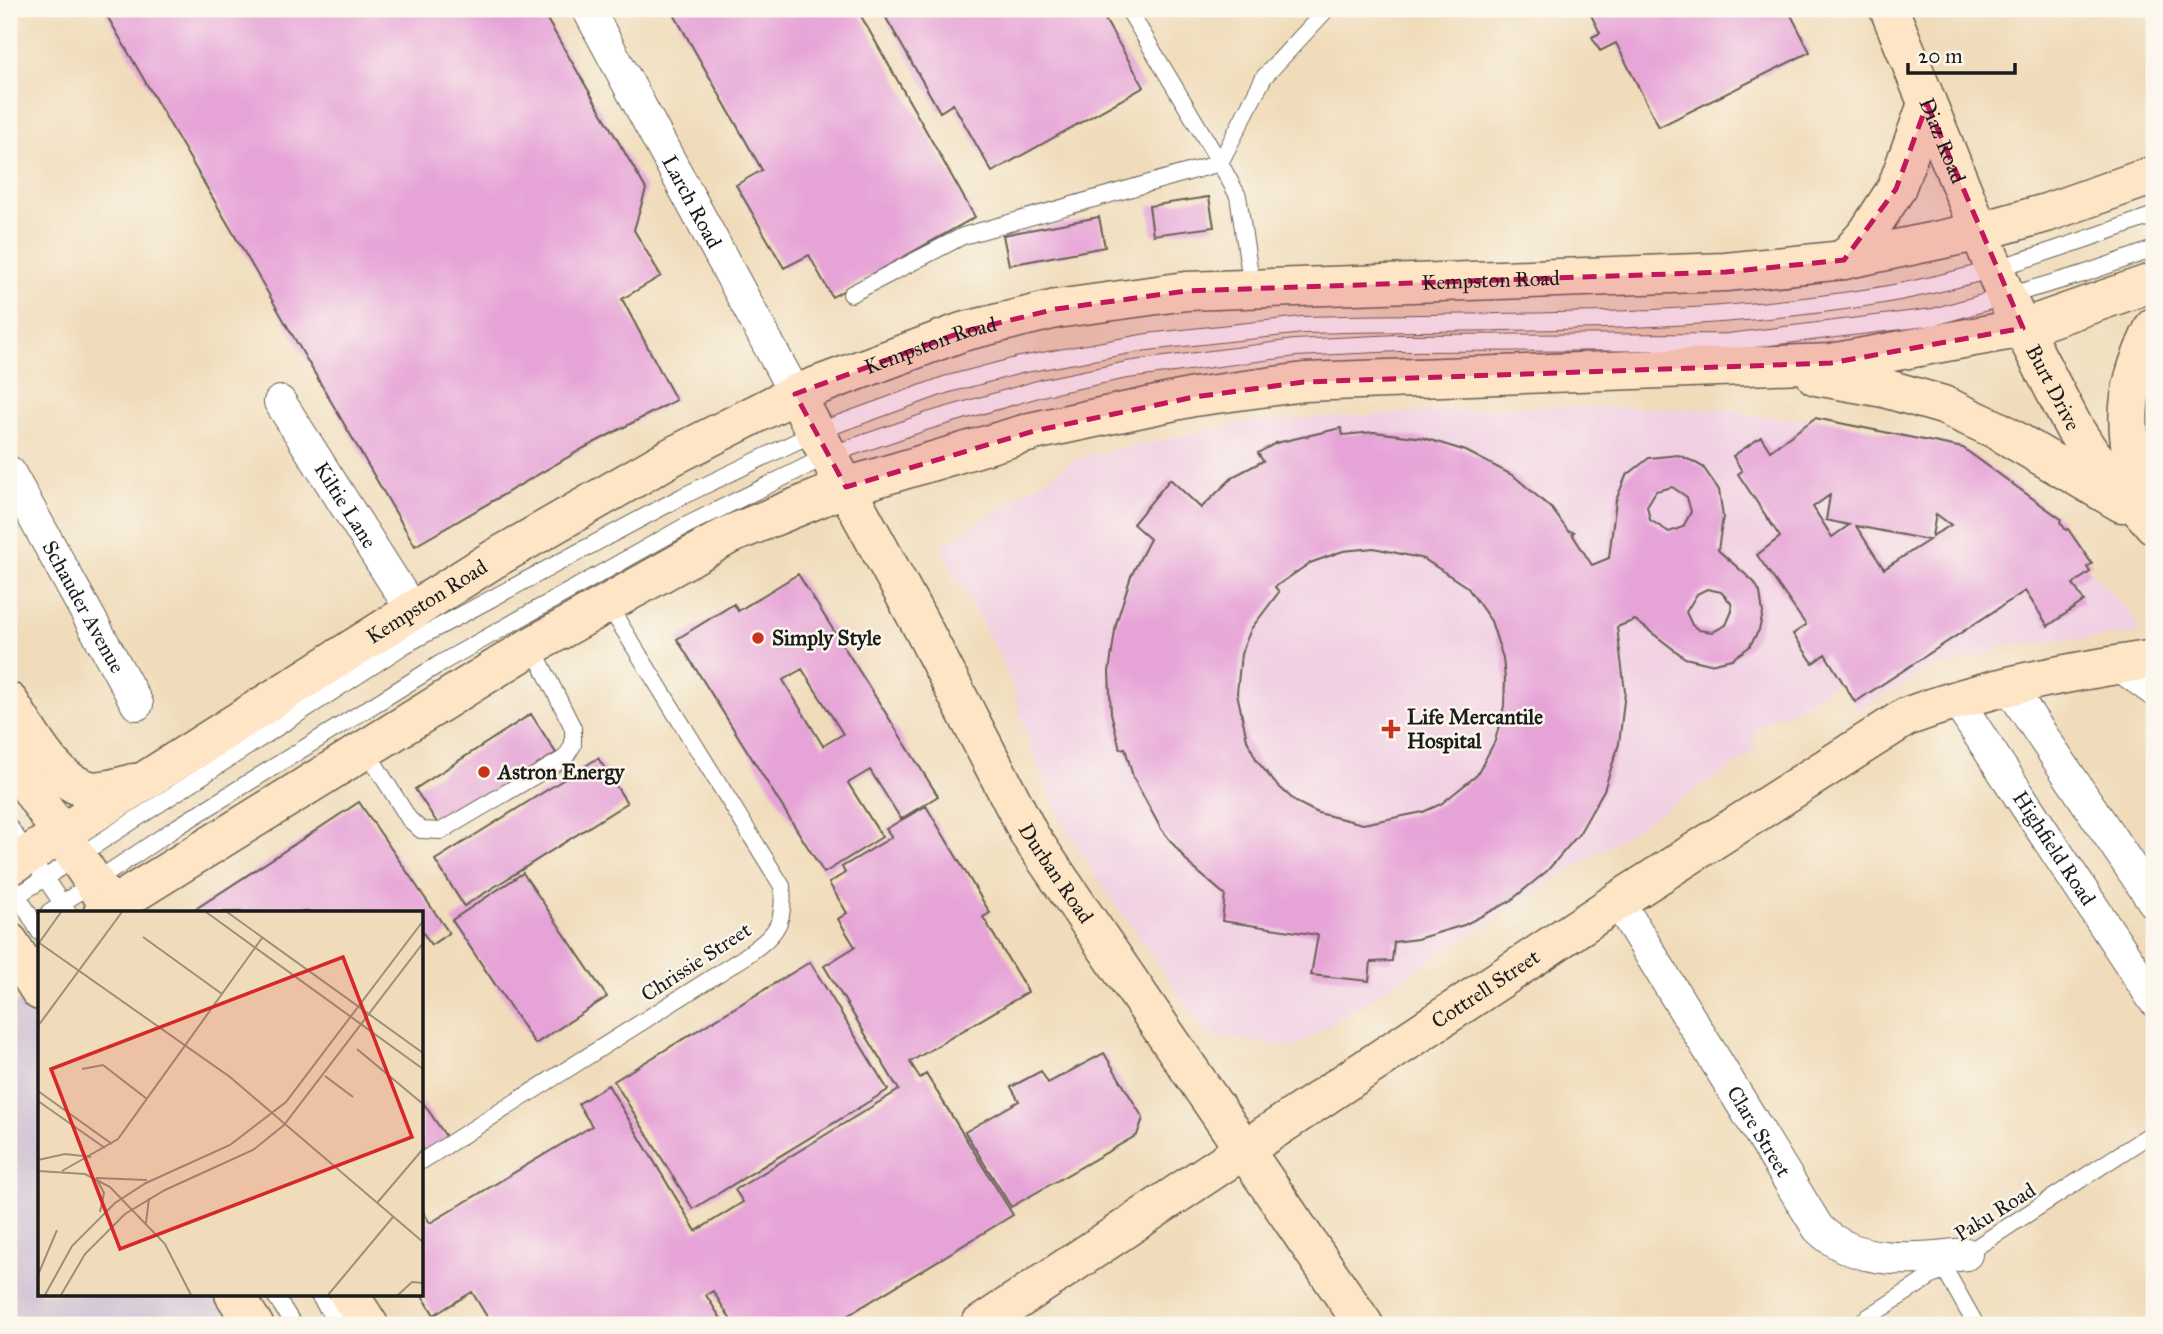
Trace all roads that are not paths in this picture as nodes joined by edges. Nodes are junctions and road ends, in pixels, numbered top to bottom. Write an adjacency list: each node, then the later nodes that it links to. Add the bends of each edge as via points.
1 (588, 9): 18 (street, Larch Road)
2 (1128, 9): 6 (lane)
3 (1326, 9): 6 (lane, via 1264,77)
4 (1889, 9): 5 (main road, Diaz Road)
5 (1927, 104): 9 (main road, Diaz Road); 11 (main road, via 1896,189)
6 (1220, 163): 13 (lane, via 1238,196); 14 (lane, via 962,236)
7 (2154, 174): 9 (main road, Kempston Road)
8 (2154, 215): 15 (lane)
9 (1982, 231): 11 (main road, Kempston Road); 15 (main road, Burt Drive)
10 (2154, 249): 15 (lane)
11 (1844, 260): 13 (main road, Kempston Road, via 1726,272)
12 (2154, 282): 15 (main road)
13 (1252, 288): 18 (main road, Kempston Road, via 1186,291 1056,309 962,332)
14 (851, 294)
15 (2009, 299): 17 (main road, via 1831,363); 20 (lane, via 1934,317 1728,342 1398,343 1215,358 1045,387); 20 (lane, via 1866,298 1772,310 1592,320 1303,325 1147,342 1020,365 945,385); 22 (main road, Burt Drive, via 2088,450)
16 (2154, 327): 22 (main road, via 2128,397 2130,443)
17 (1730, 368): 20 (main road, via 1304,382 1208,395 1034,431); 22 (main road, via 1884,388 1943,405 1997,430)
18 (795, 394): 20 (main road, Durban Road); 24 (main road, Kempston Road, via 673,456)
19 (279, 402): 24 (street, Kiltie Lane)
20 (830, 458): 23 (main road, via 729,535); 35 (lane, via 687,525); 35 (lane, via 683,496 405,645); 43 (main road, Durban Road, via 1030,836)
21 (9, 472): 31 (street, Schauder Avenue)
22 (2150, 521)
23 (607, 603): 25 (main road); 44 (lane, Chrissie Street, via 782,886 782,920 772,937 743,958)
24 (412, 610): 34 (main road, Kempston Road)
25 (532, 646): 32 (main road); 32 (lane, via 573,728 573,745 565,758 441,831 421,830 409,819)
26 (2136, 662): 27 (main road, Cottrell Street); 28 (street)
27 (2008, 685): 29 (main road, Cottrell Street); 37 (street)
28 (2154, 690)
29 (1955, 698): 36 (main road, Cottrell Street, via 1906,717); 41 (street, Highfield Road)
30 (9, 702): 34 (main road, via 54,768 71,780 90,790)
31 (137, 704)
32 (366, 750): 35 (main road)
33 (9, 757): 35 (main road)
34 (143, 781): 35 (main road, Kempston Road)
35 (54, 883): 38 (lane)
36 (1618, 901): 43 (main road, Cottrell Street); 45 (street, Clare Street, via 1818,1228 1832,1243 1864,1254)
37 (2154, 902)
38 (43, 911)
39 (38, 922): 40 (lane)
40 (27, 949)
41 (2154, 1000)
42 (2154, 1132): 45 (lane, Paku Road)
43 (1245, 1148): 52 (main road, Cottrell Street); 53 (main road, Durban Road)
44 (424, 1160)
45 (1955, 1261): 54 (lane, Paku Road); 55 (lane)
46 (319, 1296): 50 (lane)
47 (350, 1296): 51 (main road)
48 (246, 1310): 49 (lane)
49 (294, 1325)
50 (338, 1325)
51 (369, 1325)
52 (980, 1325)
53 (1364, 1325)
54 (1856, 1325)
55 (1976, 1325)

